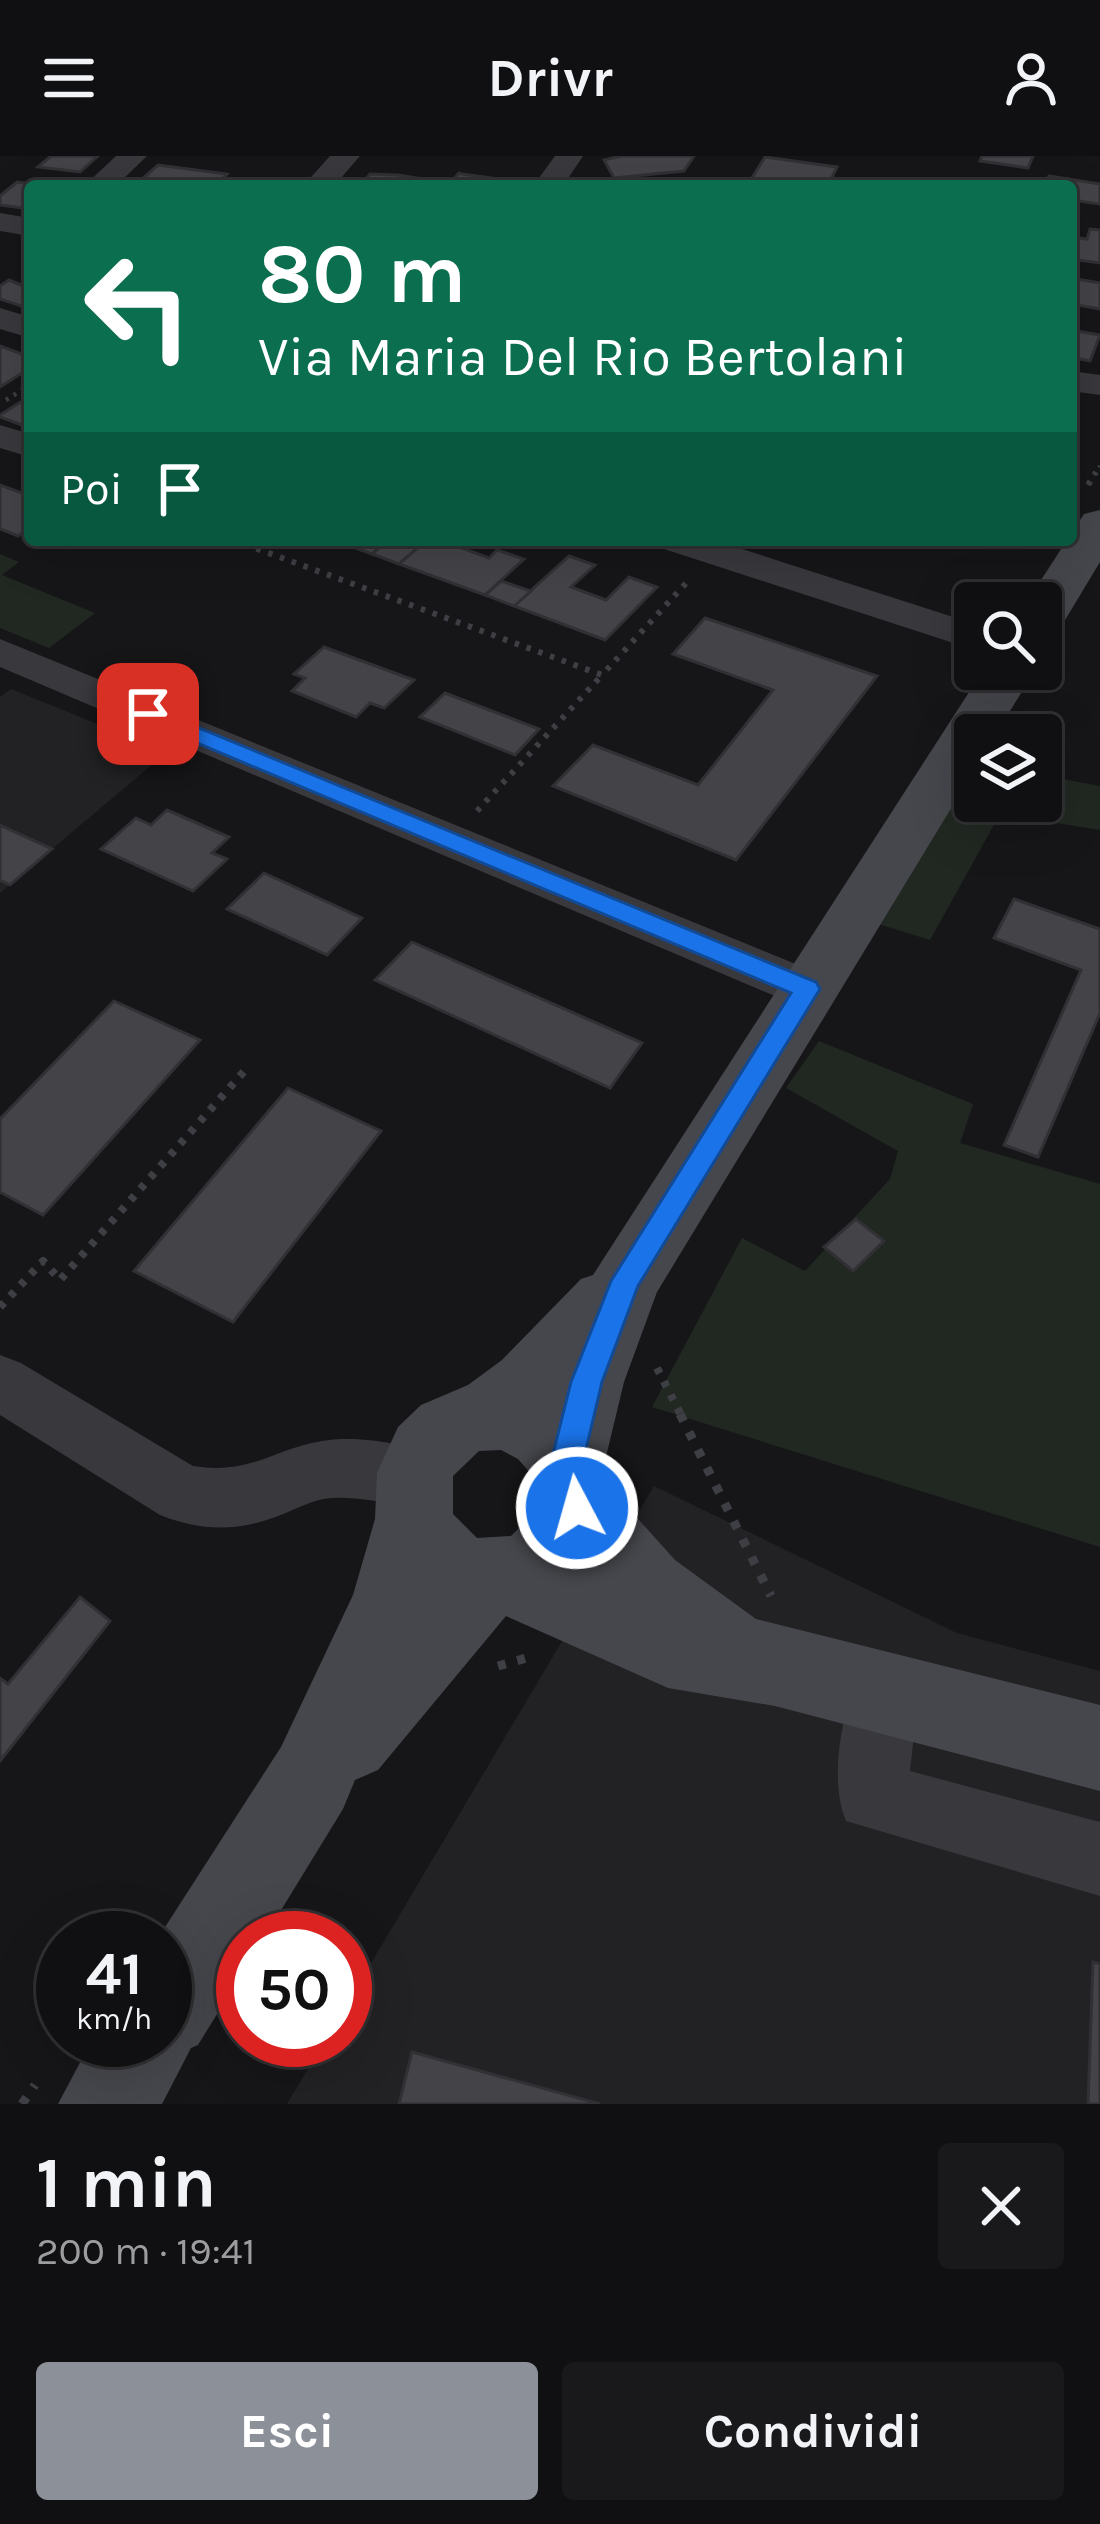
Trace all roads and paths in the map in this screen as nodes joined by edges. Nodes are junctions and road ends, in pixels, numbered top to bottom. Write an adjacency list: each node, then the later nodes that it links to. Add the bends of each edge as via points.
1 (133, 156): 3 (street)
2 (346, 156): 4 (street)
3 (106, 180)
4 (324, 180)
5 (1100, 524): 9 (main road)
6 (249, 546): 12 (path)
7 (693, 546): 8 (street)
8 (714, 553): 10 (street); 12 (path)
9 (1062, 585)
10 (954, 631)
11 (0, 652): 14 (street)
12 (602, 675): 14 (path)
13 (997, 690): 15 (main road)
14 (451, 840): 15 (street)
15 (807, 989): 17 (main road)
16 (247, 1068): 18 (path, via 60,1280 43,1261)
17 (625, 1281): 21 (main road, via 528,1384); 22 (main road, via 586,1382)
18 (0, 1307)
19 (645, 1353): 25 (path)
20 (0, 1382): 23 (street, via 182,1494 259,1494 323,1469)
21 (483, 1418): 22 (main road, via 533,1426); 23 (main road, via 439,1437 422,1455)
22 (572, 1483): 24 (main road, via 569,1530 554,1550); 25 (main road, via 646,1588)
23 (413, 1500): 24 (main road, via 440,1561); 30 (main road, via 391,1602)
24 (498, 1576): 25 (main road, via 668,1647); 30 (main road)
25 (761, 1634): 28 (main road)
26 (549, 1654): 27 (path)
27 (487, 1670)
28 (885, 1690): 29 (main road); 31 (street, via 872,1796)
29 (1100, 1748)
30 (312, 1778): 32 (main road)
31 (1100, 1859)
32 (192, 1969)
33 (130, 2067): 34 (main road)
34 (107, 2104)

